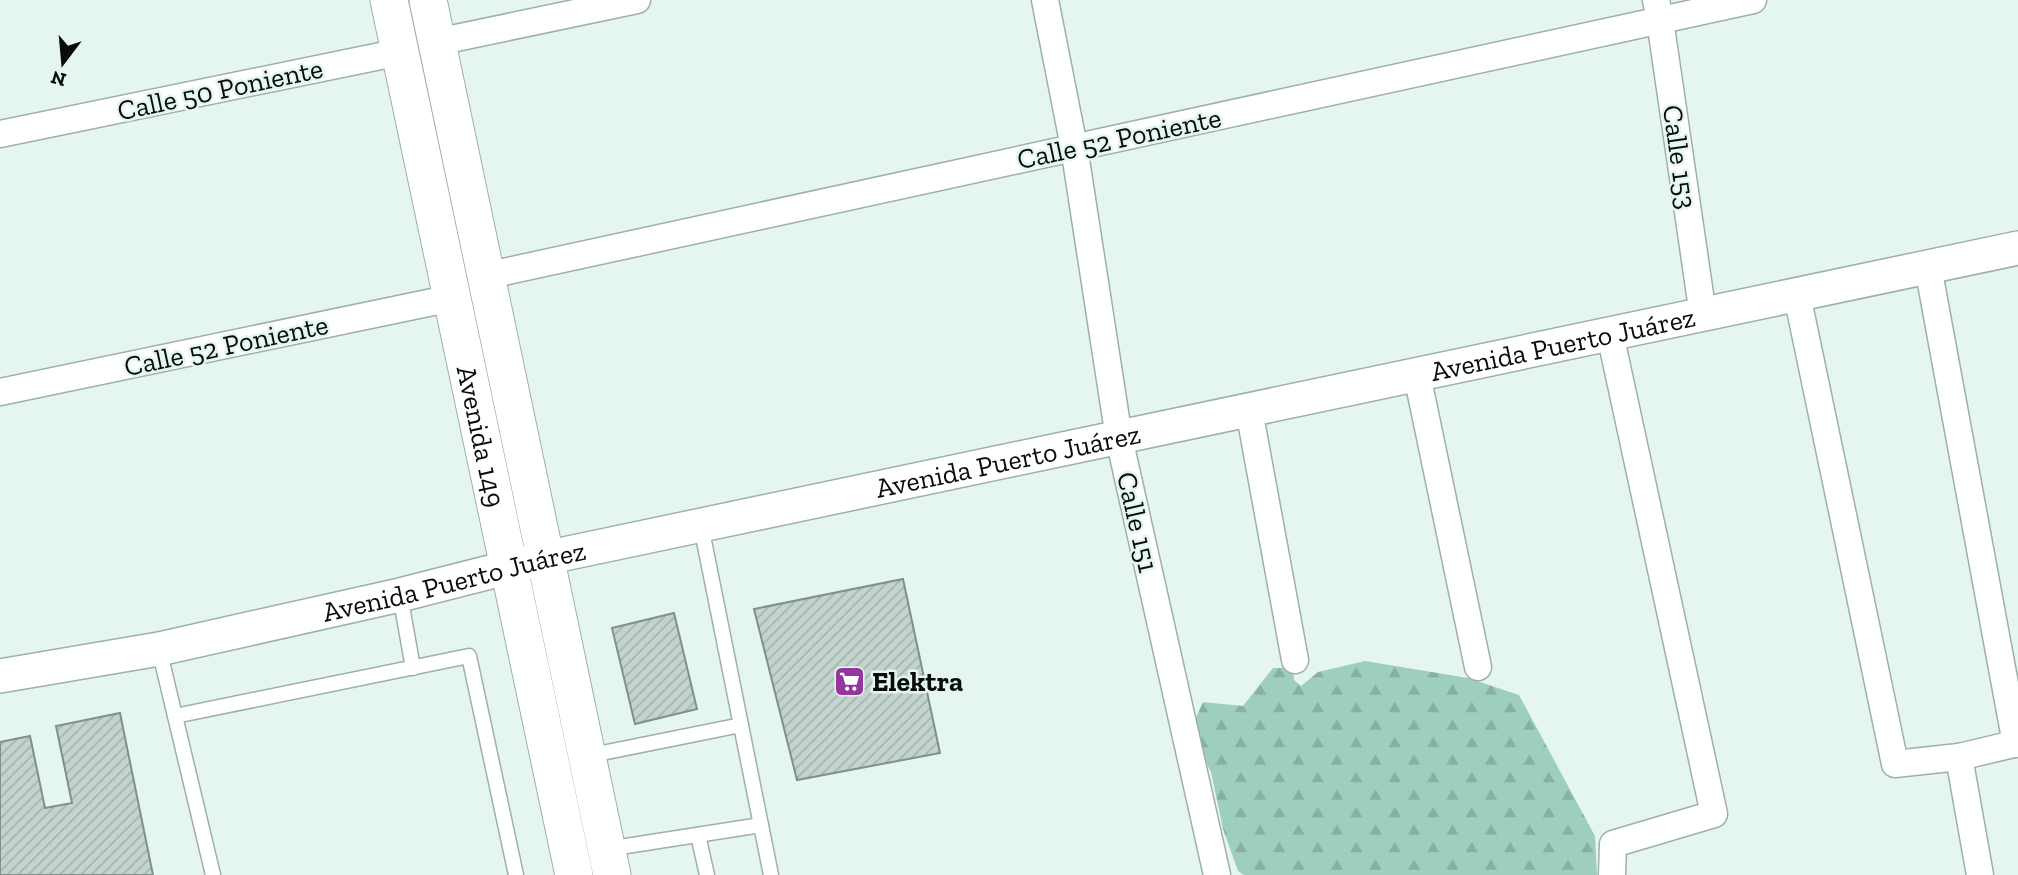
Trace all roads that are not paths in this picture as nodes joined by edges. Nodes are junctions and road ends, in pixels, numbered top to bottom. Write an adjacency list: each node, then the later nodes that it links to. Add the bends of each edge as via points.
1 (389, 0): 8 (main road, Avenida 149)
2 (428, 0): 7 (main road, Avenida 149)
3 (637, 0): 7 (street)
4 (1045, 0): 10 (street, Calle 151)
5 (1753, 0): 6 (street, Calle 52 Poniente)
6 (1658, 10): 10 (street, Calle 52 Poniente); 16 (street, Calle 153)
7 (437, 41): 13 (main road, Avenida 149)
8 (400, 52): 9 (street, Calle 50 Poniente); 15 (main road, Avenida 149)
9 (0, 134)
10 (1074, 147): 13 (street, Calle 52 Poniente); 21 (street, Calle 151)
11 (2018, 248): 12 (street, Avenida Puerto Juárez)
12 (1928, 267): 14 (street, Avenida Puerto Juárez); 33 (street)
13 (485, 276): 23 (main road, Avenida 149)
14 (1797, 295): 16 (street, Avenida Puerto Juárez); 35 (street, via 1895,764)
15 (452, 298): 19 (street, Calle 52 Poniente); 24 (main road, Avenida 149)
16 (1703, 315): 17 (street, Avenida Puerto Juárez)
17 (1610, 334): 18 (street, Avenida Puerto Juárez); 45 (street, via 1714,814 1613,844)
18 (1417, 375): 20 (street, Avenida Puerto Juárez); 28 (street)
19 (0, 392)
20 (1249, 410): 21 (street, Avenida Puerto Juárez); 27 (street)
21 (1119, 438): 22 (street, Avenida Puerto Juárez); 44 (street, Calle 151)
22 (701, 526): 23 (street, Avenida Puerto Juárez); 32 (lane)
23 (545, 558): 24 (street, Avenida Puerto Juárez); 34 (main road, Avenida 149)
24 (509, 566): 25 (street, Avenida Puerto Juárez); 41 (main road, Avenida 149)
25 (400, 594): 26 (street, Avenida Puerto Juárez); 29 (lane)
26 (159, 649): 30 (street, Avenida Puerto Juárez); 31 (lane)
27 (1295, 660)
28 (1478, 667)
29 (413, 668): 31 (lane); 40 (lane, via 468,656)
30 (0, 676)
31 (175, 716): 39 (lane)
32 (741, 725): 34 (lane); 36 (lane)
33 (2017, 743): 35 (street)
34 (587, 756): 38 (main road, Avenida 149)
35 (1959, 757): 46 (street)
36 (761, 825): 37 (lane); 43 (lane)
37 (698, 835): 38 (lane); 42 (lane)
38 (610, 862)
39 (213, 875)
40 (516, 875)
41 (573, 875)
42 (706, 875)
43 (771, 875)
44 (1217, 875)
45 (1612, 875)
46 (1980, 875)

